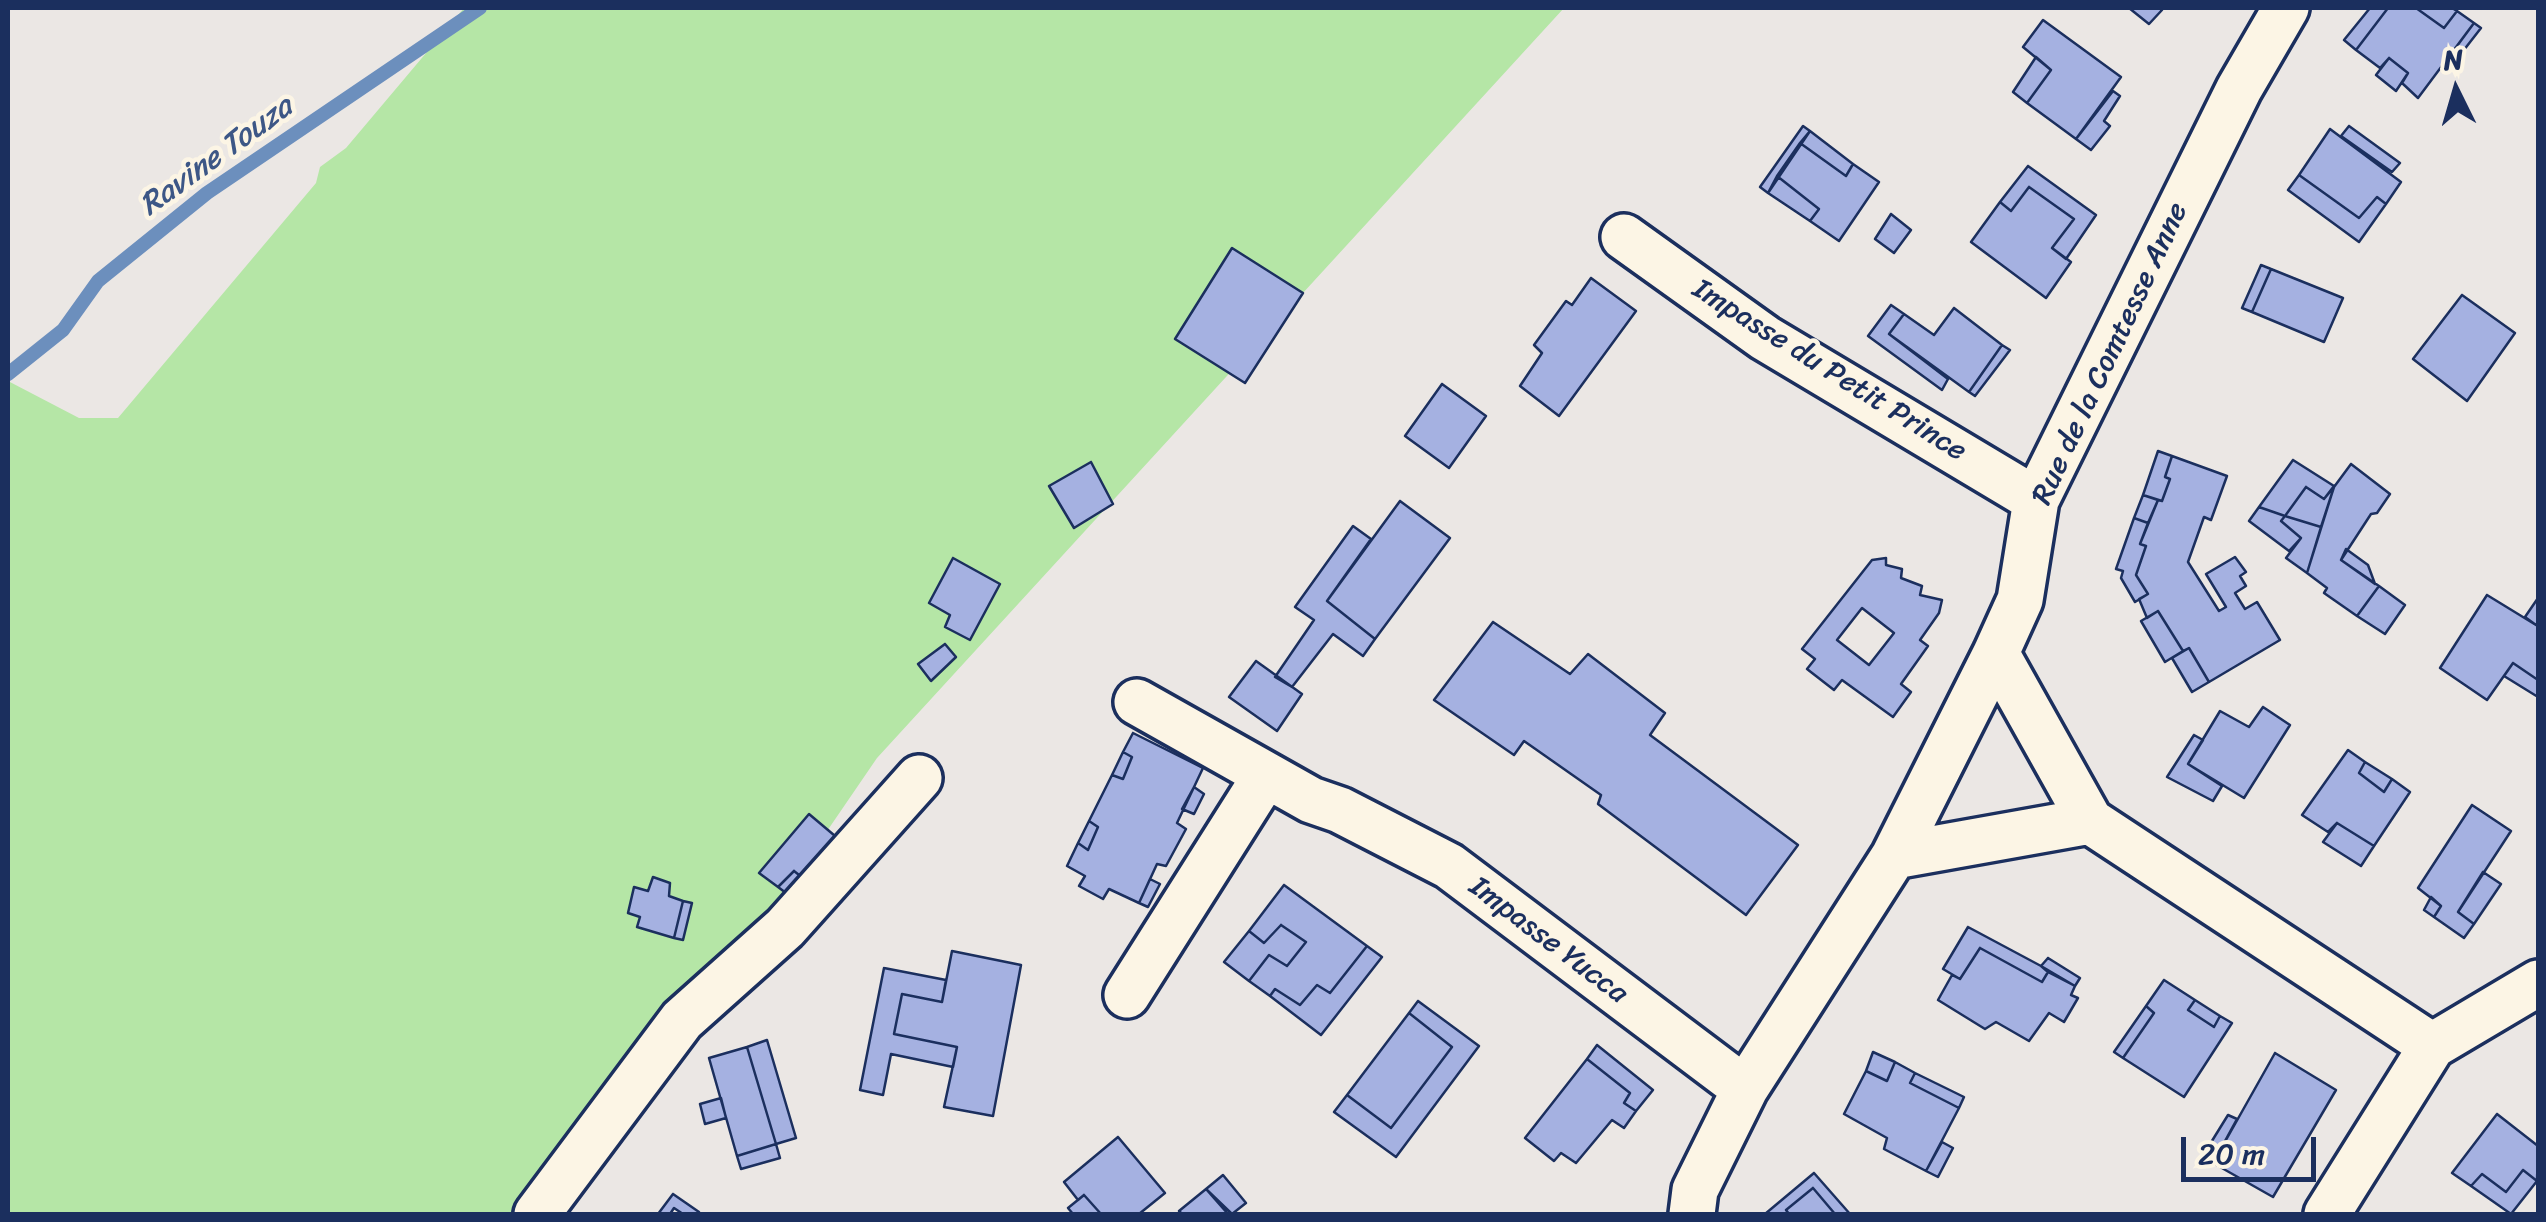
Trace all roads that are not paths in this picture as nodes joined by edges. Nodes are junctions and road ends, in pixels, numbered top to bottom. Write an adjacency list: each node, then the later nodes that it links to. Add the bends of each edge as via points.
1 (2286, 8): 3 (street, Rue de la Comtesse Anne, via 2239,89)
2 (1624, 237): 3 (street, Impasse du Petit Prince, via 1766,338)
3 (2036, 500): 4 (street, Rue de la Comtesse Anne, via 2020,600)
4 (1996, 653): 8 (street); 9 (street, Rue de la Comtesse Anne)
5 (1137, 702): 6 (street, Impasse Yucca)
6 (1266, 775): 11 (street); 13 (street, Impasse Yucca, via 1449,866)
7 (919, 778): 14 (street, via 785,928 682,1020)
8 (2090, 821): 9 (street); 12 (street)
9 (1894, 856): 13 (street, Rue de la Comtesse Anne)
10 (2538, 983): 12 (street)
11 (1127, 995)
12 (2432, 1046): 16 (street)
13 (1745, 1089): 15 (street, Rue de la Comtesse Anne, via 1694,1190)
14 (537, 1214)
15 (1692, 1214)
16 (2327, 1214)

